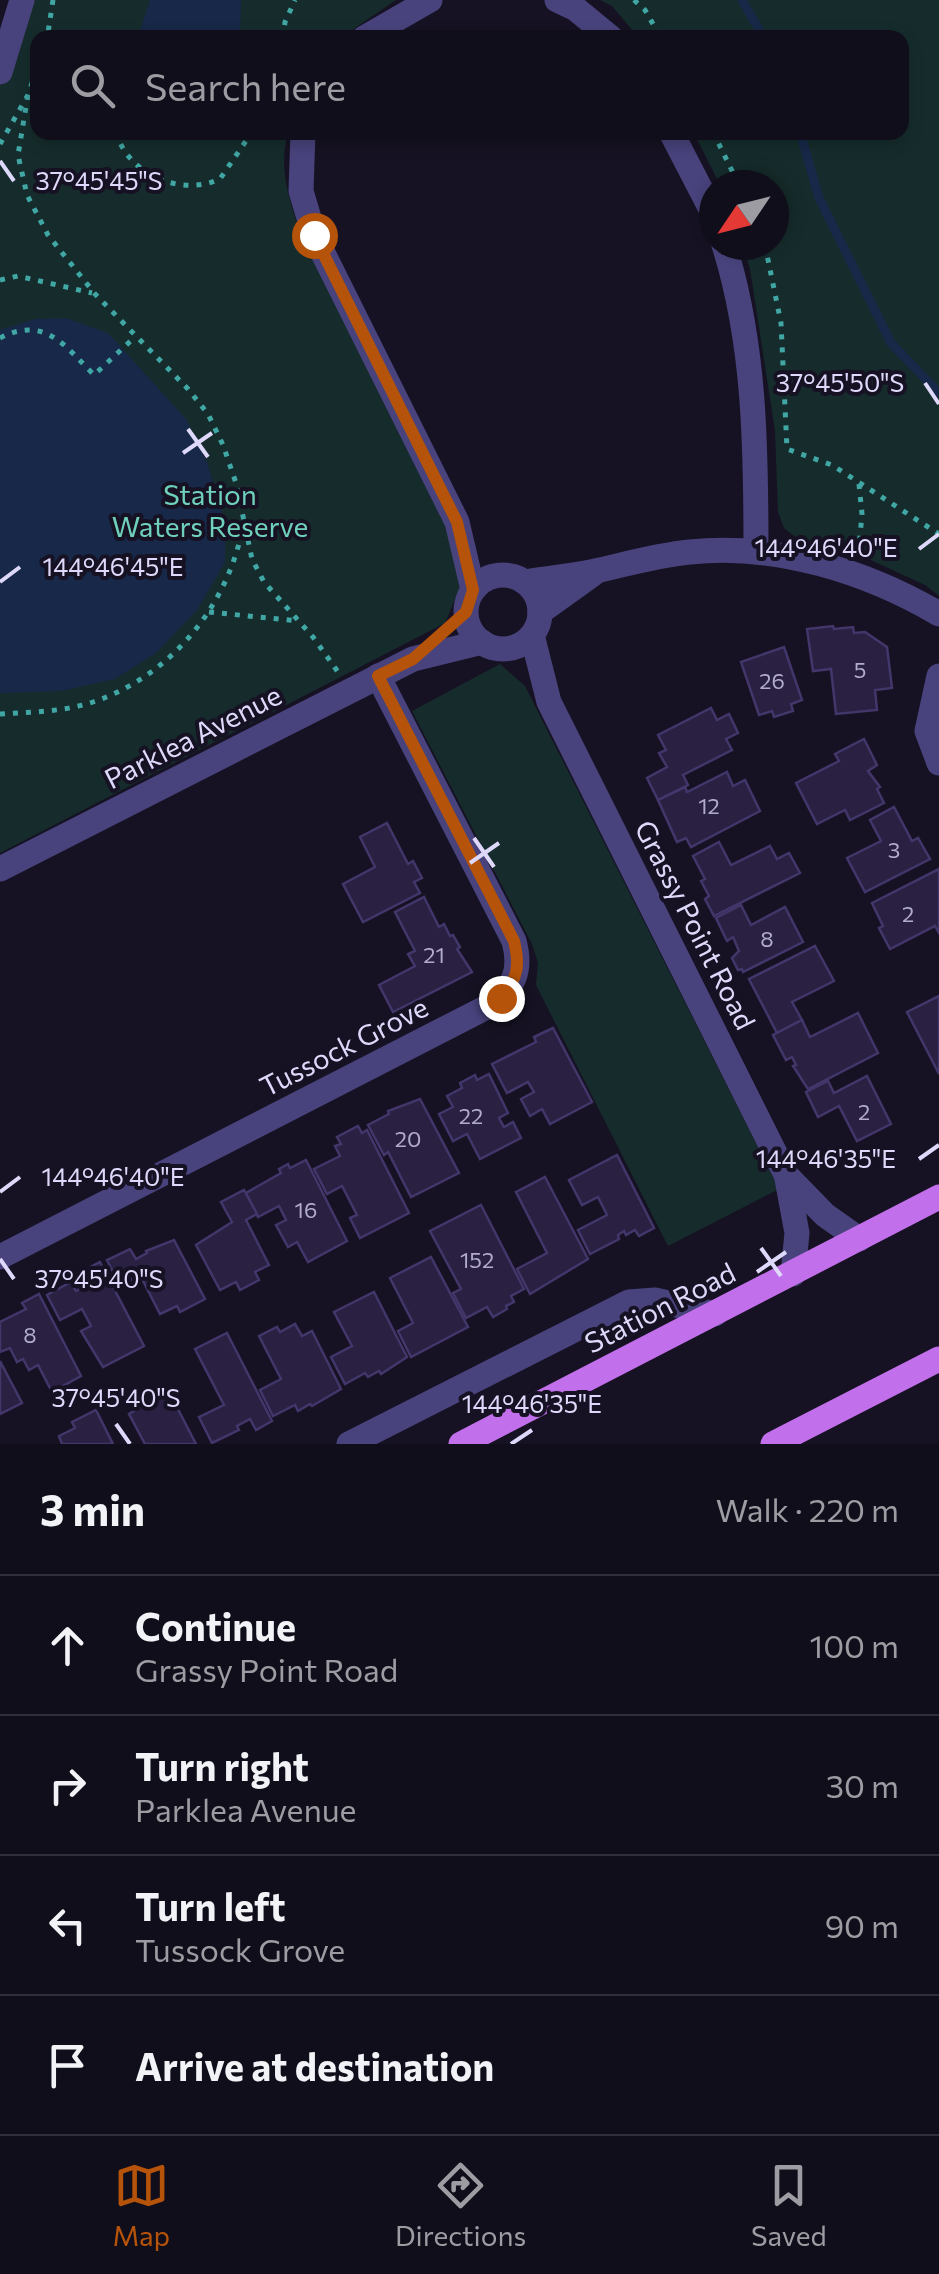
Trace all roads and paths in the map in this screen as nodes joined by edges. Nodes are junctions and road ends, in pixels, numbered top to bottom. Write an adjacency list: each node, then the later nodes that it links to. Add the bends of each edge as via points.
1 (22, 0): 12 (street)
2 (53, 0): 7 (path)
3 (295, 0): 8 (path)
4 (430, 0): 9 (street)
5 (558, 0): 10 (street)
6 (634, 0): 11 (path)
7 (48, 30)
8 (284, 30)
9 (378, 30)
10 (601, 30)
11 (656, 30)
12 (0, 72)
13 (30, 89): 14 (path)
14 (28, 95): 20 (path); 26 (path, via 18,154 28,195 48,234)
15 (121, 140): 16 (path, via 135,164 190,186 220,179)
16 (247, 140)
17 (303, 140): 31 (street, via 301,191 314,235)
18 (675, 140): 22 (street)
19 (717, 140): 21 (path)
20 (0, 144)
21 (732, 170)
22 (699, 186)
23 (729, 260): 33 (street, via 748,361)
24 (768, 260): 29 (path, via 780,323 787,449 832,465)
25 (0, 280): 26 (path, via 18,276)
26 (95, 294): 27 (path)
27 (136, 336): 28 (path, via 94,376 44,332); 30 (path, via 208,414)
28 (0, 338)
29 (858, 484): 32 (path); 35 (path, via 862,538)
30 (244, 520): 38 (path, via 238,555); 40 (path, via 264,582)
31 (457, 522): 36 (street); 37 (street)
32 (939, 534)
33 (756, 550): 34 (street, via 646,558); 35 (street)
34 (597, 571): 36 (street); 41 (street)
35 (852, 575): 39 (street)
36 (513, 579): 37 (street, via 486,579); 41 (street, via 536,595)
37 (470, 601): 42 (street, via 470,629); 43 (street, Parklea Avenue)
38 (209, 612): 40 (path); 48 (path, via 160,666 123,690 90,704)
39 (939, 614)
40 (300, 622): 46 (path)
41 (536, 624): 42 (street, via 520,646); 47 (street, Grassy Point Road)
42 (493, 646): 43 (street, Parklea Avenue); 47 (street, Grassy Point Road)
43 (413, 659): 44 (street, Parklea Avenue)
44 (378, 676): 46 (street, Parklea Avenue); 54 (street, Tussock Grove, via 514,941 519,961 510,989 489,1006)
45 (939, 676): 49 (street, via 927,731)
46 (350, 691): 50 (street, Parklea Avenue)
47 (549, 702): 51 (street, Grassy Point Road)
48 (0, 714)
49 (939, 763)
50 (0, 869)
51 (786, 1174): 53 (street, Grassy Point Road); 55 (street, Grassy Point Road, via 797,1234)
52 (939, 1197): 53 (main road, Station Road)
53 (858, 1239): 55 (main road, Station Road)
54 (0, 1256)
55 (793, 1274): 56 (main road, Station Road)
56 (715, 1314): 58 (street, via 655,1300 629,1302); 59 (main road, Station Road)
57 (937, 1363): 60 (main road)
58 (349, 1444)
59 (461, 1444)
60 (774, 1444)

